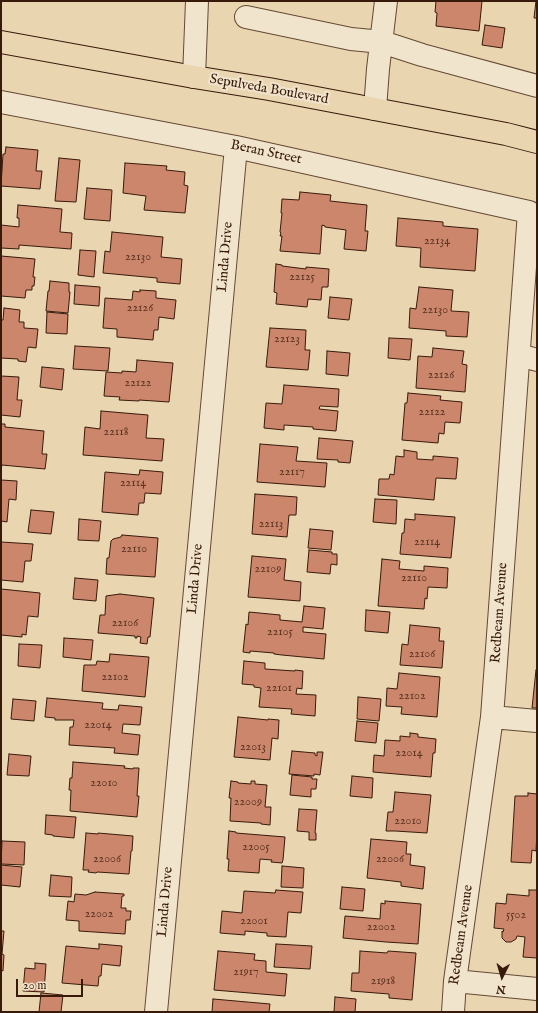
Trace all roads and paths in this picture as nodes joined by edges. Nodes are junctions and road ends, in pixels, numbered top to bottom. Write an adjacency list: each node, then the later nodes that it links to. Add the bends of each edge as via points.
1 (197, 1): 6 (street)
2 (386, 1): 5 (street)
3 (246, 17): 5 (street, via 351,39)
4 (1, 42): 6 (main road, Sepulveda Boulevard)
5 (382, 42): 7 (street); 9 (street)
6 (194, 76): 9 (main road, Sepulveda Boulevard)
7 (537, 86)
8 (1, 102): 11 (street, Beran Street)
9 (376, 109): 10 (main road, Sepulveda Boulevard)
10 (537, 142)
11 (236, 147): 12 (street, Beran Street); 18 (street, Linda Drive)
12 (530, 212): 13 (street, Redbeam Avenue)
13 (528, 358): 14 (street, Redbeam Avenue)
14 (492, 717): 15 (street); 16 (street, Redbeam Avenue)
15 (537, 721)
16 (455, 981): 17 (street); 19 (street, Redbeam Avenue)
17 (537, 989)
18 (156, 1012)
19 (453, 1012)

